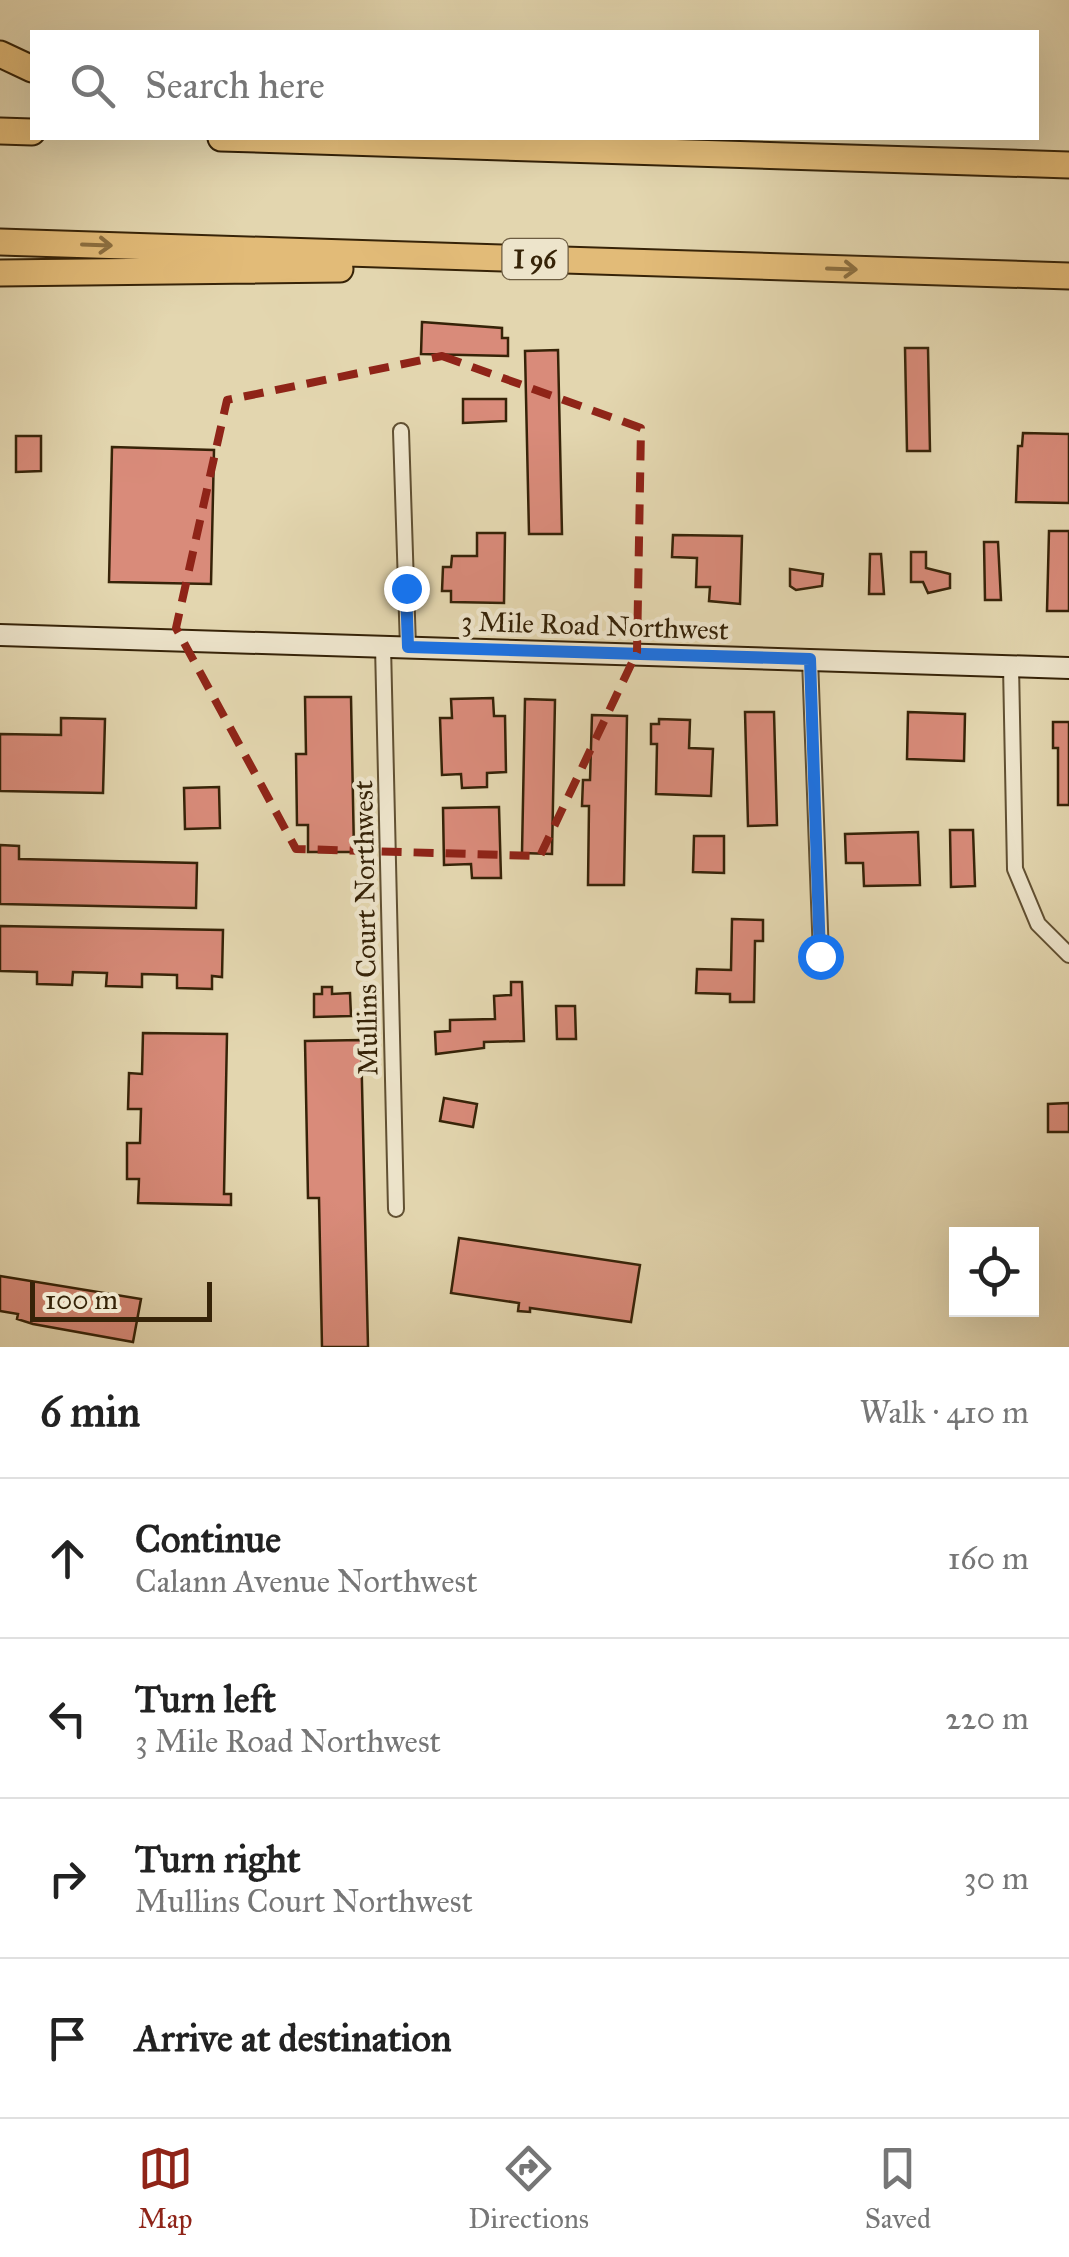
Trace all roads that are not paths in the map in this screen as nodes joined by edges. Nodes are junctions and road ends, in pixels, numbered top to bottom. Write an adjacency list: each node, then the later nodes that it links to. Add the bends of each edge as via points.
1 (0, 54): 2 (highway)
2 (30, 68)
3 (0, 131): 4 (highway)
4 (30, 132)
5 (288, 140): 7 (highway)
6 (419, 140): 7 (highway)
7 (487, 146): 8 (highway)
8 (1069, 165)
9 (0, 242): 10 (highway, I 96, one-way to 10)
10 (776, 267): 11 (highway); 12 (highway, I 96, one-way to 12)
11 (0, 273)
12 (1069, 276)
13 (402, 431): 16 (street)
14 (0, 635): 15 (main road, 3 Mile Road Northwest)
15 (383, 646): 16 (main road, 3 Mile Road Northwest); 22 (street, Mullins Court Northwest)
16 (408, 647): 17 (main road, 3 Mile Road Northwest)
17 (810, 659): 18 (main road, 3 Mile Road Northwest); 21 (street)
18 (1010, 666): 19 (main road, 3 Mile Road Northwest); 20 (street, via 1016,869 1038,924)
19 (1069, 668)
20 (1069, 955)
21 (820, 956)
22 (396, 1209)

